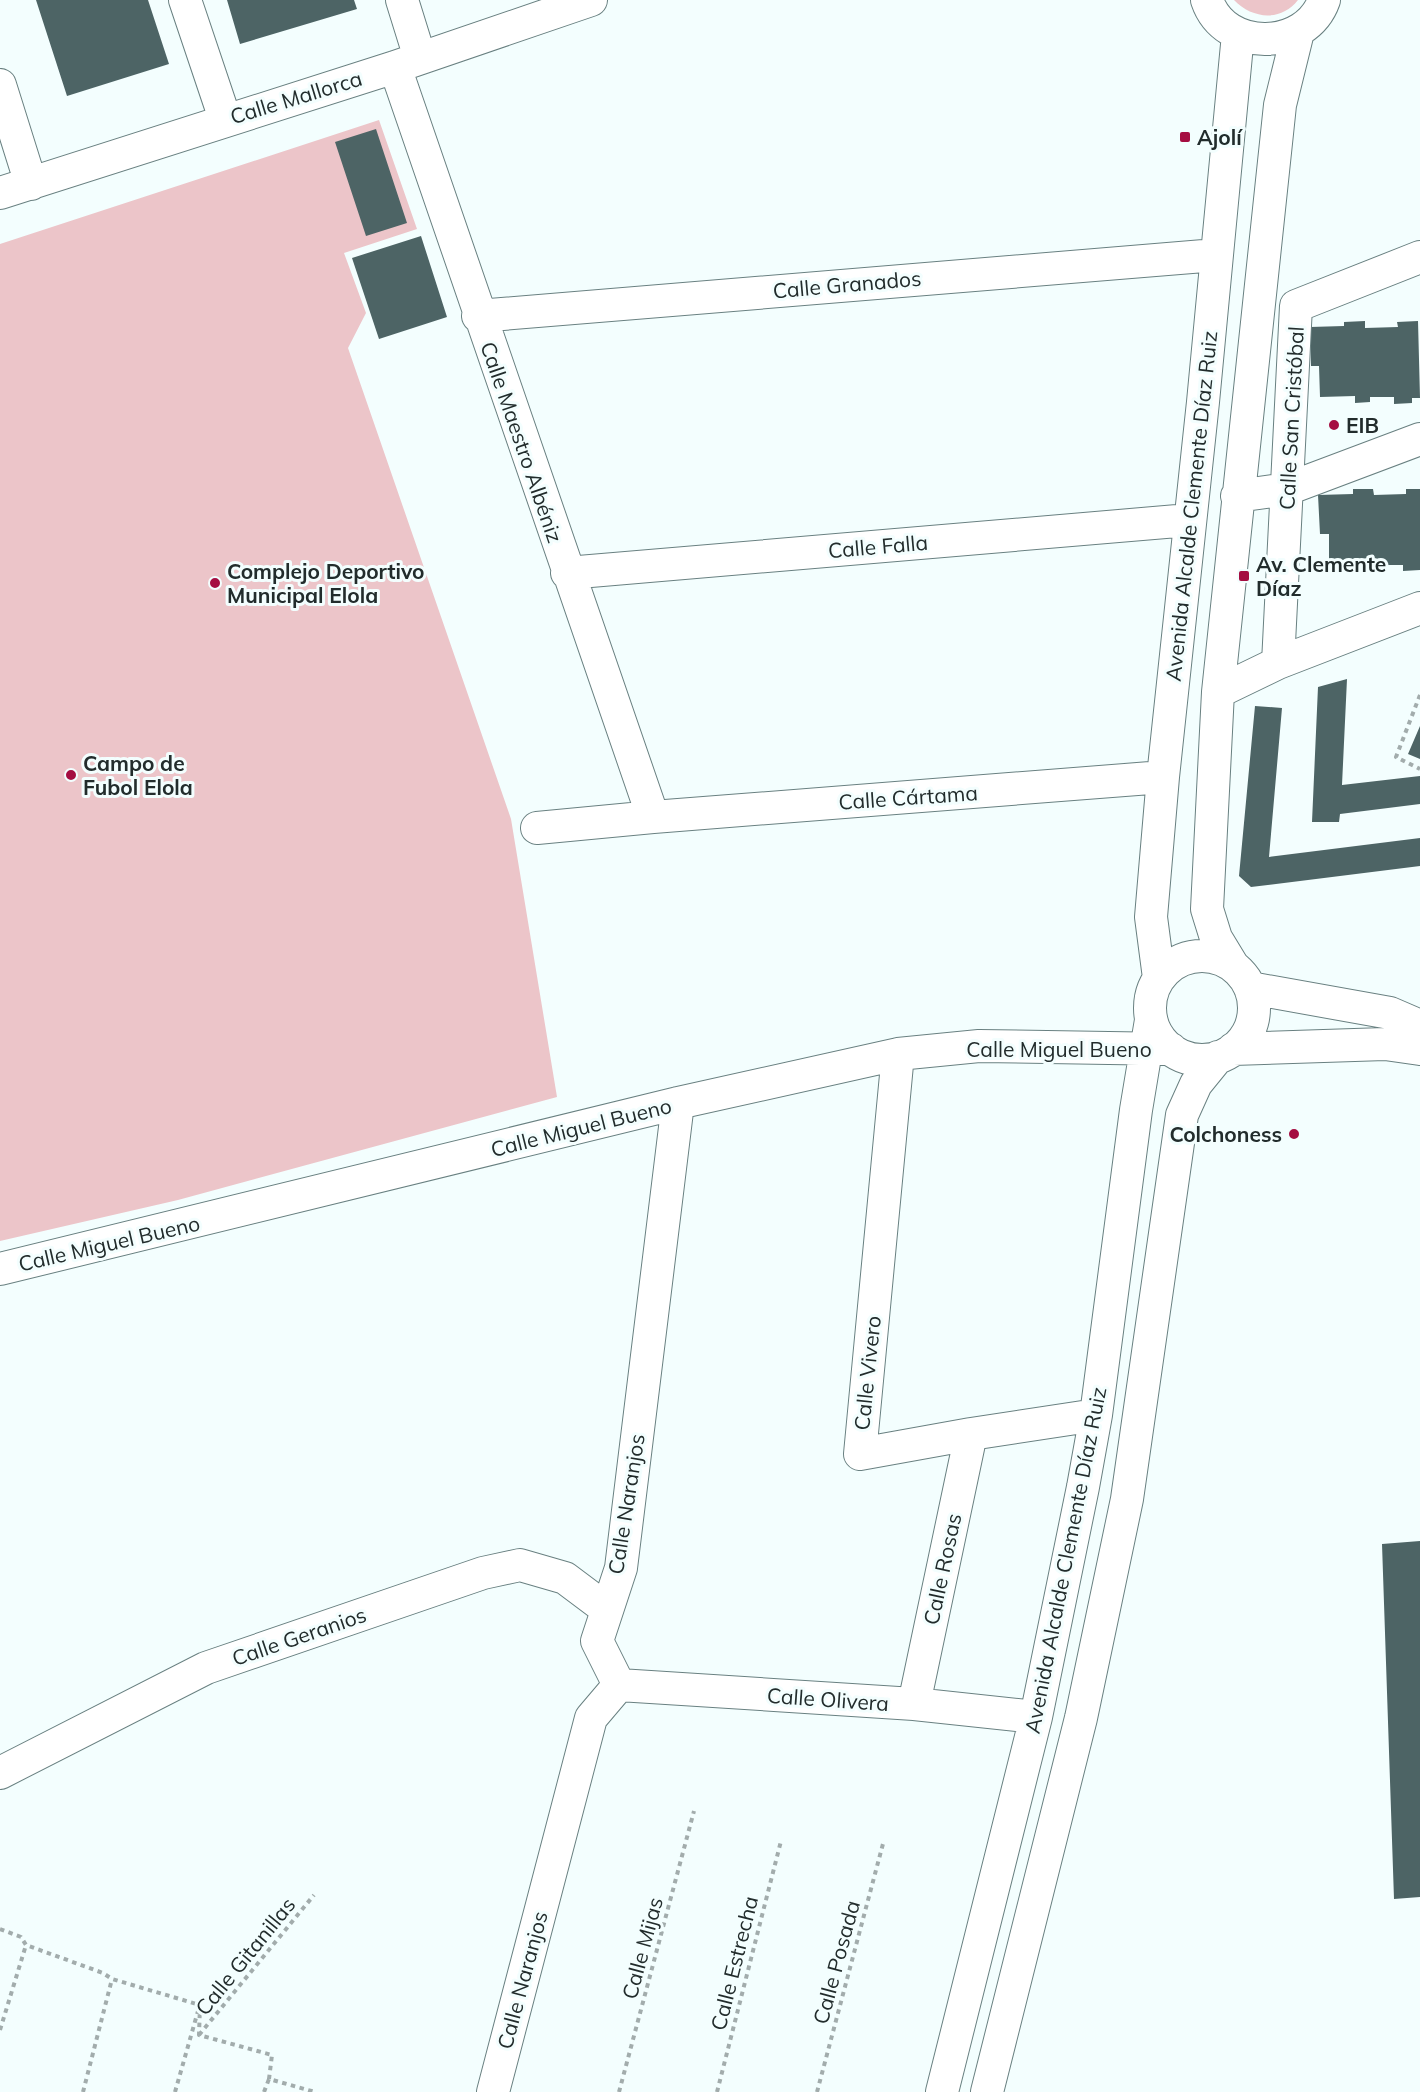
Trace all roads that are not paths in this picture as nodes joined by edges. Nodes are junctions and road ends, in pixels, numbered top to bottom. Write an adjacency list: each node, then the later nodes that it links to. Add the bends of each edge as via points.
1 (185, 0): 10 (street)
2 (402, 0): 8 (street, Calle Maestro Albéniz)
3 (591, 0): 8 (street, Calle Mallorca)
4 (1207, 0): 7 (street, via 1221,22)
5 (1324, 0): 6 (street, via 1312,21)
6 (1298, 32): 7 (street, via 1258,40); 18 (street, via 1280,105)
7 (1238, 34): 13 (street, Avenida Alcalde Clemente Díaz Ruiz)
8 (407, 62): 10 (street, Calle Mallorca); 15 (street, Calle Maestro Albéniz)
9 (0, 85): 11 (street)
10 (225, 119): 11 (street, Calle Mallorca)
11 (31, 184): 12 (street, Calle Mallorca)
12 (0, 193)
13 (1216, 255): 15 (street, Calle Granados); 19 (street, Avenida Alcalde Clemente Díaz Ruiz)
14 (1420, 256): 17 (street, Calle San Cristóbal, via 1296,306)
15 (478, 316): 20 (street, Calle Maestro Albéniz)
16 (1420, 439): 17 (street)
17 (1287, 489): 18 (street); 22 (street, Calle San Cristóbal)
18 (1237, 496): 23 (street)
19 (1189, 520): 20 (street, Calle Falla); 24 (street, Avenida Alcalde Clemente Díaz Ruiz)
20 (567, 573): 25 (street, Calle Maestro Albéniz)
21 (1420, 608): 22 (street)
22 (1278, 663): 23 (street)
23 (1218, 692): 27 (street, via 1207,909 1216,938)
24 (1163, 777): 25 (street, Calle Cártama); 28 (street, Avenida Alcalde Clemente Díaz Ruiz, via 1151,917)
25 (653, 817): 26 (street, Calle Cártama)
26 (537, 828)
27 (1242, 977): 28 (street, via 1218,958 1201,956 1184,959); 29 (street); 33 (street, via 1254,1005 1252,1021 1245,1037)
28 (1159, 978): 31 (street, via 1151,994)
29 (1405, 1014): 30 (street)
30 (1420, 1026)
31 (1156, 1039): 33 (street, via 1186,1057 1202,1059); 34 (street, Calle Miguel Bueno); 37 (street, Avenida Alcalde Clemente Díaz Ruiz)
32 (1420, 1048): 33 (street, via 1385,1044)
33 (1226, 1053): 46 (street, Avenida Alcalde Clemente Díaz Ruiz, via 1196,1084 1182,1115 1127,1498 1081,1718)
34 (898, 1054): 35 (street, Calle Miguel Bueno); 38 (street, Calle Vivero, via 860,1454)
35 (678, 1103): 36 (street, Calle Miguel Bueno); 39 (street, Calle Naranjos, via 621,1568)
36 (0, 1269)
37 (1096, 1415): 38 (street, Calle Vivero); 42 (street, Avenida Alcalde Clemente Díaz Ruiz)
38 (971, 1434): 41 (street, Calle Rosas)
39 (605, 1608): 40 (street, Calle Naranjos, via 597,1641); 43 (street, Calle Geranios, via 565,1578 520,1565 483,1574 206,1668)
40 (619, 1685): 41 (street, Calle Olivera); 44 (street, Calle Naranjos, via 591,1718)
41 (914, 1704): 42 (street, Calle Olivera)
42 (1036, 1717): 45 (street, Avenida Alcalde Clemente Díaz Ruiz)
43 (0, 1773)
44 (493, 2092)
45 (942, 2092)
46 (987, 2092)

